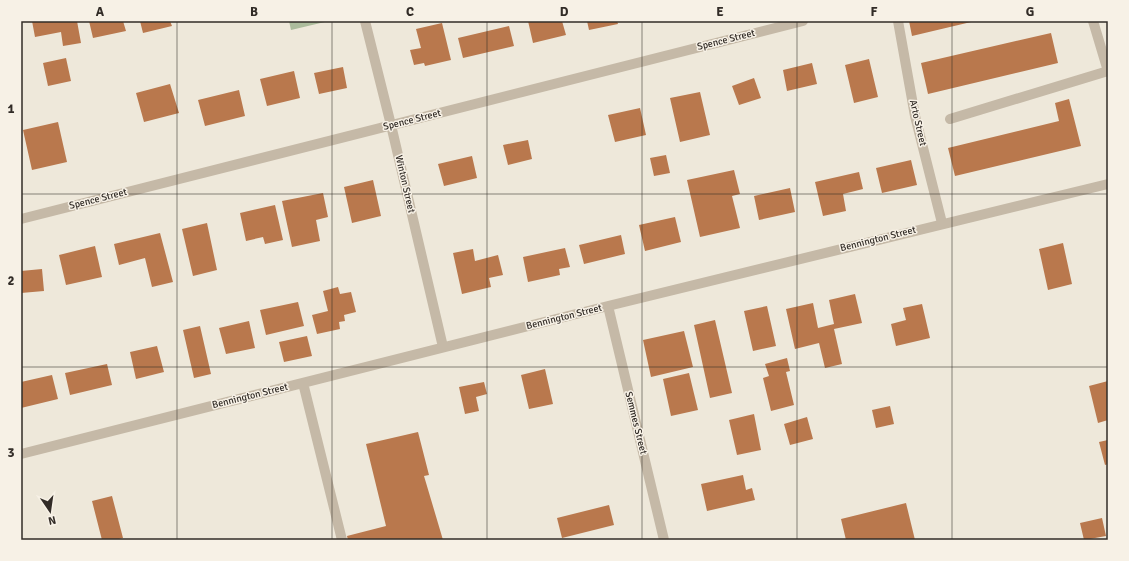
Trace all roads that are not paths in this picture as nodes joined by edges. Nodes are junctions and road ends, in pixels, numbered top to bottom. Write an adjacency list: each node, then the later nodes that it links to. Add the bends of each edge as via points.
1 (365, 21): 7 (street, Winton Street)
2 (803, 21): 7 (street, Spence Street)
3 (898, 21): 10 (street, Arto Street, via 915,116)
4 (1093, 21): 5 (street)
5 (1108, 71): 6 (street)
6 (950, 119)
7 (391, 125): 9 (street, Spence Street); 12 (street, Winton Street)
8 (1108, 184): 10 (street, Bennington Street)
9 (21, 219)
10 (942, 223): 11 (street, Bennington Street)
11 (608, 306): 12 (street, Bennington Street); 16 (street, Semmes Street)
12 (443, 347): 13 (street, Bennington Street)
13 (303, 383): 14 (street, Bennington Street); 15 (street)
14 (21, 454)
15 (342, 540)
16 (664, 540)

